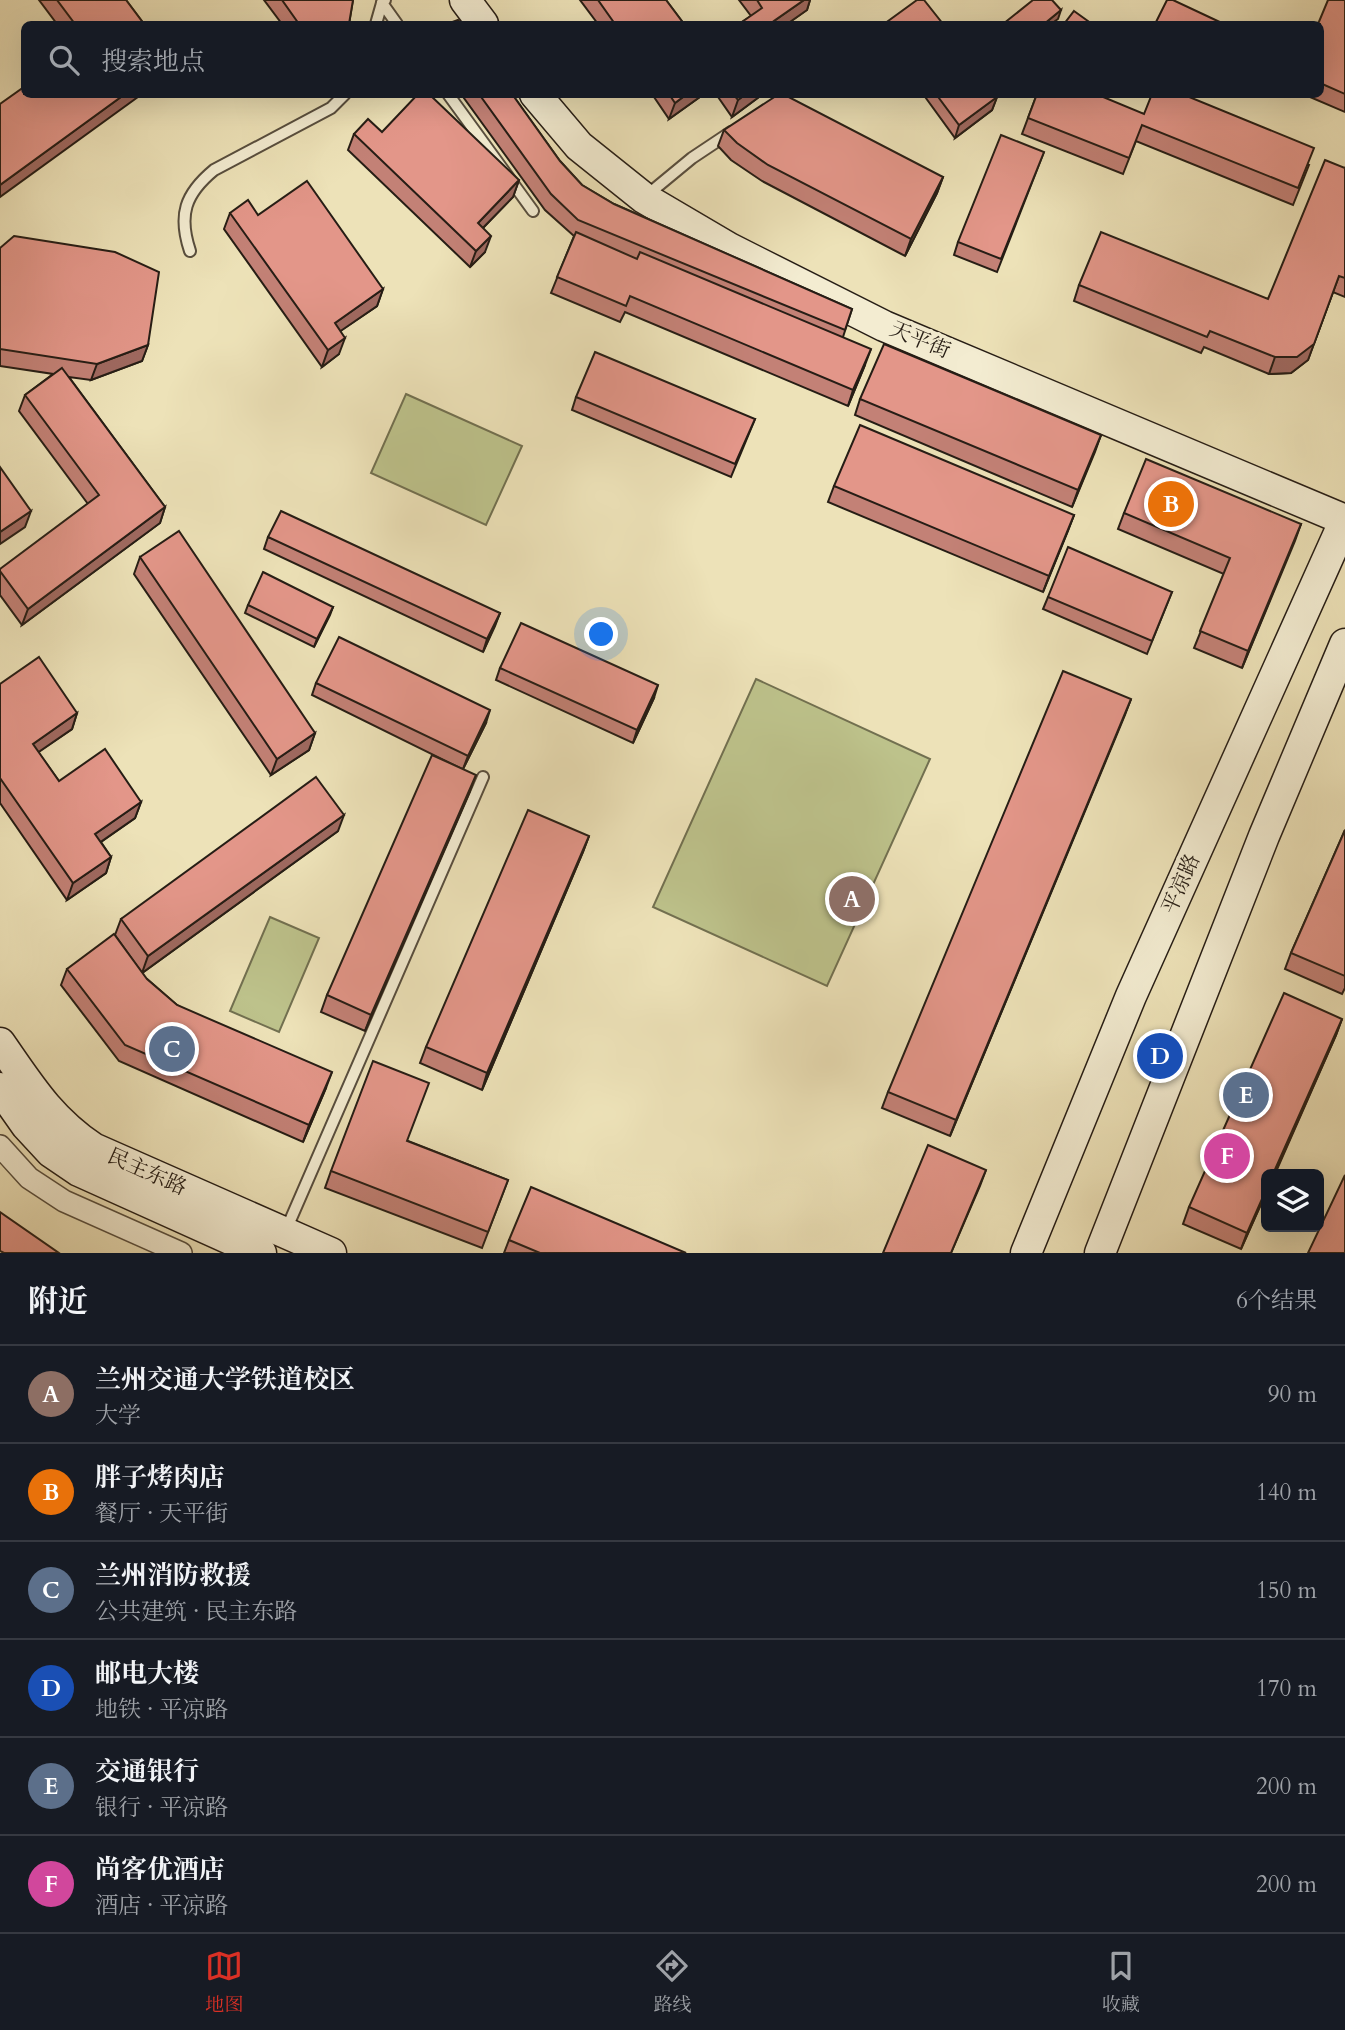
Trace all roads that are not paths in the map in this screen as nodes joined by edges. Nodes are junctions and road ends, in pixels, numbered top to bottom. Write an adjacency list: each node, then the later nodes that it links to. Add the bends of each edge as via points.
1 (384, 2): 2 (lane); 3 (lane)
2 (377, 21)
3 (395, 21)
4 (341, 98): 10 (lane, via 331,108 199,182 184,215)
5 (451, 98): 9 (lane)
6 (538, 98): 8 (street, 天平街, via 579,146)
7 (745, 122): 8 (lane)
8 (644, 198): 11 (street, 天平街, via 729,248 884,326)
9 (533, 211)
10 (190, 251)
11 (1345, 520): 21 (street, 平凉路, via 1131,996)
12 (1345, 644): 22 (street, via 1259,848)
13 (483, 777): 17 (lane)
14 (0, 1044): 17 (street, 民主东路, via 49,1112 93,1148)
15 (0, 1088): 19 (street, 民主东路, via 51,1152 79,1171)
16 (0, 1146): 18 (street, via 29,1178 64,1201)
17 (285, 1233): 20 (street, 民主东路)
18 (181, 1253)
19 (261, 1253)
20 (331, 1253)
21 (1026, 1253)
22 (1100, 1253)

